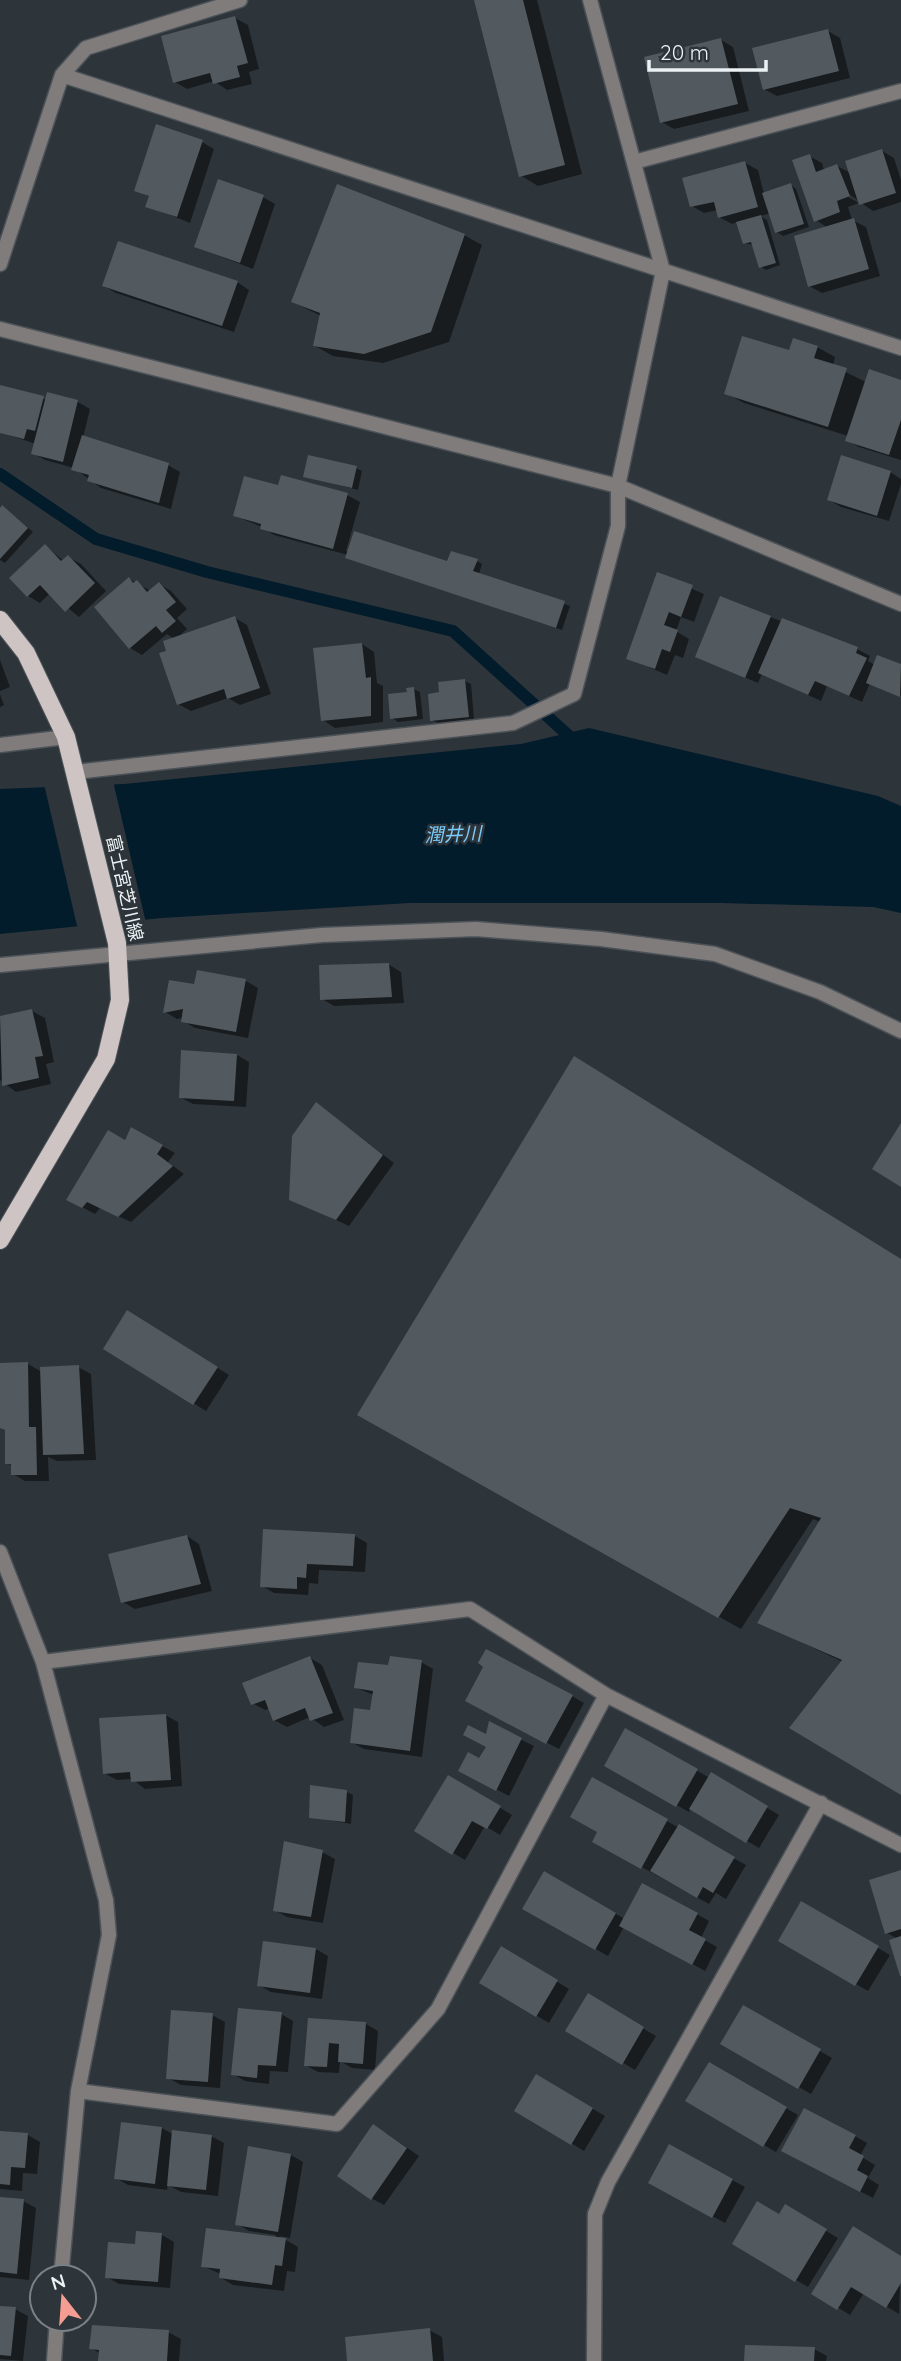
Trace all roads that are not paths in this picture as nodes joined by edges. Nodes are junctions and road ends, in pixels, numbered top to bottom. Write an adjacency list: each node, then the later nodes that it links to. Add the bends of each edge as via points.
1 (240, 0): 3 (street, via 86,48)
2 (590, 0): 5 (street)
3 (62, 75): 6 (street); 7 (street)
4 (901, 91): 5 (street)
5 (634, 162): 7 (street)
6 (0, 264)
7 (663, 271): 9 (street); 10 (street)
8 (0, 329): 10 (street)
9 (901, 348)
10 (618, 486): 11 (street); 15 (street, via 618,526 574,694 513,723)
11 (901, 604)
12 (0, 620): 13 (main road, 富士宮芝川線, via 26,653)
13 (66, 737): 14 (street); 15 (main road, 富士宮芝川線)
14 (0, 745)
15 (76, 777): 16 (main road, 富士宮芝川線)
16 (118, 949): 17 (street); 18 (street, via 476,929 601,939 715,954 820,992); 19 (main road, 富士宮芝川線, via 120,1000 106,1059)
17 (0, 965)
18 (901, 1031)
19 (0, 1240)
20 (0, 1552): 21 (street)
21 (43, 1662): 22 (street, via 470,1609); 25 (street, via 106,1900 109,1935)
22 (606, 1696): 23 (street); 25 (street, via 438,2009 337,2124)
23 (821, 1803): 24 (street); 29 (street, via 608,2182 595,2214)
24 (901, 1845)
25 (78, 2091): 26 (street)
26 (62, 2263)
27 (56, 2333): 28 (street)
28 (54, 2361)
29 (594, 2361)

